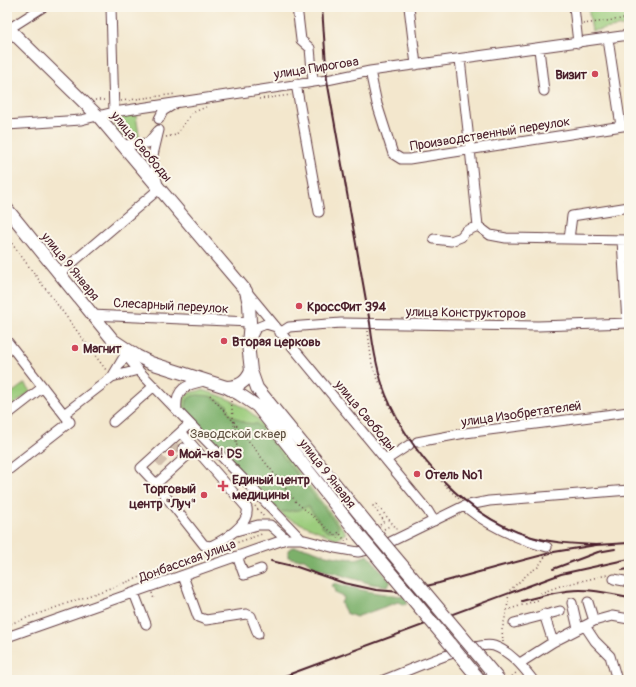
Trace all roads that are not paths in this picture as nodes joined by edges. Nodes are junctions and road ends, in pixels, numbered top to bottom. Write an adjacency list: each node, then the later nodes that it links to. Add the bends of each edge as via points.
1 (43, 7): 6 (street)
2 (112, 7): 18 (street)
3 (297, 7): 14 (street, via 301,40 310,48)
4 (409, 7): 12 (street)
5 (574, 7): 9 (street)
6 (8, 29): 19 (main road, улица Свободы)
7 (629, 35): 8 (street, улица Пирогова)
8 (608, 39): 9 (street, улица Пирогова); 22 (street)
9 (578, 43): 10 (street, улица Пирогова)
10 (539, 49): 11 (street, улица Пирогова); 16 (street)
11 (460, 59): 12 (street, улица Пирогова); 24 (street)
12 (416, 65): 13 (street, улица Пирогова)
13 (370, 71): 14 (street, улица Пирогова); 24 (street, Производственный переулок, via 377,104 394,154 401,159 409,159)
14 (313, 81): 15 (street, улица Пирогова)
15 (296, 84): 17 (street, улица Пирогова); 28 (street)
16 (544, 91)
17 (179, 102): 18 (street, улица Пирогова); 20 (street, via 163,111)
18 (114, 112): 19 (street, улица Пирогова)
19 (98, 116): 21 (street, улица Пирогова, via 82,120); 23 (main road, улица Свободы)
20 (159, 119)
21 (7, 125)
22 (625, 126): 24 (street, Производственный переулок)
23 (123, 145): 25 (main road, улица Свободы); 25 (street, via 148,143 159,130 153,155)
24 (470, 149): 29 (street)
25 (159, 188): 33 (street); 34 (main road, улица Свободы)
26 (629, 207): 30 (street, via 572,216)
27 (7, 209): 33 (main road, улица 9 Января)
28 (319, 212)
29 (478, 226): 30 (street, via 490,235 506,238); 31 (street, via 451,241)
30 (569, 238): 32 (street)
31 (434, 239)
32 (625, 240): 37 (street)
33 (59, 274): 35 (main road, улица 9 Января)
34 (246, 291): 36 (main road); 38 (street, улица Свободы)
35 (92, 315): 36 (street, Слесарный переулок); 39 (main road, улица 9 Января)
36 (250, 322): 41 (main road)
37 (628, 323): 38 (street, улица Конструкторов, via 538,326 341,323)
38 (278, 330): 41 (street, via 266,324 256,328); 57 (street, улица Свободы)
39 (113, 340): 42 (street, улица 9 Января); 46 (main road, улица 9 Января, via 151,363)
40 (7, 341): 48 (street)
41 (248, 344): 44 (main road)
42 (125, 355): 43 (street, улица 9 Января); 45 (street)
43 (138, 370): 45 (street); 47 (street, улица 9 Января)
44 (251, 371): 49 (main road, via 242,384); 88 (main road, улица 9 Января, bridge, via 257,388)
45 (112, 377): 52 (street)
46 (205, 380): 49 (main road, улица 9 Января); 50 (street, via 183,388 178,398)
47 (154, 386): 50 (street, улица 9 Января); 54 (street)
48 (43, 387): 52 (street); 53 (street)
49 (226, 387): 87 (main road, улица 9 Января, bridge, via 257,406 355,536)
50 (177, 410): 55 (street, улица 9 Января)
51 (629, 412): 57 (street, улица Изобретателей, via 466,433 412,443)
52 (64, 414): 58 (street, via 70,422)
53 (7, 415)
54 (113, 422)
55 (190, 423): 56 (street); 65 (street, улица 9 Января)
56 (169, 455): 59 (street); 59 (street, via 141,468); 63 (street, via 247,508 247,516)
57 (386, 460): 62 (street, улица Свободы)
58 (7, 471)
59 (156, 484): 63 (street, via 204,545 211,546)
60 (629, 490): 61 (street, Донбасская улица, via 489,501)
61 (464, 506): 62 (street, Донбасская улица); 66 (street, via 511,535)
62 (434, 521): 65 (street, Донбасская улица, via 378,548 358,552)
63 (236, 530): 64 (street, via 270,525)
64 (286, 538): 65 (street, Донбасская улица); 67 (street, Донбасская улица)
65 (301, 539)
66 (547, 547)
67 (237, 556): 68 (street, via 244,575); 69 (street, Донбасская улица)
68 (261, 569)
69 (182, 576): 72 (street, Донбасская улица); 82 (street, via 198,617 206,620 246,614 251,616)
70 (612, 577): 71 (street)
71 (629, 582)
72 (134, 593): 80 (street); 83 (street, Донбасская улица)
73 (588, 602): 78 (street)
74 (572, 603): 81 (street)
75 (560, 611): 76 (street)
76 (544, 614): 79 (street); 84 (street)
77 (629, 619): 78 (street, via 612,616)
78 (594, 621): 81 (street)
79 (514, 623)
80 (146, 624)
81 (581, 628): 84 (street); 90 (street, via 610,656)
82 (258, 634)
83 (7, 637)
84 (553, 642): 85 (street)
85 (520, 663): 86 (street, via 493,646 482,646 448,655); 89 (street)
86 (384, 680)
87 (480, 680)
88 (499, 680)
89 (533, 680)
90 (617, 680)

